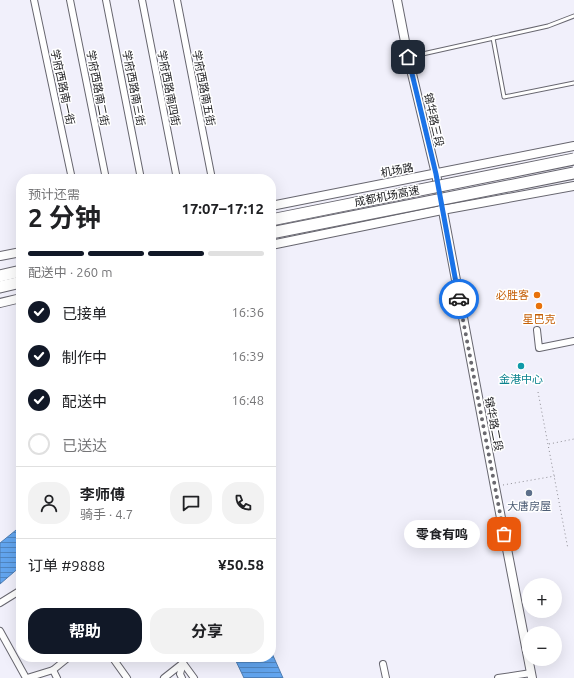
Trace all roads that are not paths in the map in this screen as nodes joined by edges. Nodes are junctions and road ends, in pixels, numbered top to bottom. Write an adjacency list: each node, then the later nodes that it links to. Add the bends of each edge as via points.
1 (34, 0): 14 (street, 学府西路南一街)
2 (70, 0): 15 (street, 学府西路南二街)
3 (106, 0): 16 (street, 学府西路南三街)
4 (142, 0): 17 (street, 学府西路南四街)
5 (177, 0): 18 (street, 学府西路南五街)
6 (397, 0): 9 (main road, 锦华路三段)
7 (574, 16): 8 (lane, via 548,26)
8 (493, 38): 9 (lane); 10 (lane, via 504,97)
9 (408, 57): 19 (main road, 锦华路三段)
10 (574, 83)
11 (574, 146): 19 (main road, 机场路)
12 (574, 159): 23 (highway, 成都机场高速, bridge)
13 (574, 173): 24 (highway, 成都机场高速, bridge)
14 (71, 174)
15 (105, 174)
16 (140, 174)
17 (175, 174)
18 (211, 174)
19 (436, 174): 21 (main road, 机场路); 22 (main road, 锦华路二段)
20 (574, 186): 22 (main road)
21 (276, 205)
22 (442, 210): 25 (main road); 48 (main road, 锦华路二段)
23 (276, 219)
24 (276, 232)
25 (276, 244)
26 (16, 253): 27 (main road)
27 (0, 256)
28 (16, 272): 29 (highway)
29 (0, 276)
30 (16, 283): 31 (highway)
31 (0, 287)
32 (16, 299): 33 (main road)
33 (0, 303)
34 (537, 330): 35 (street, via 539,348)
35 (574, 342)
36 (16, 593): 37 (street)
37 (0, 603)
38 (0, 632): 39 (street)
39 (16, 660)
40 (17, 662): 49 (street)
41 (63, 662): 47 (street)
42 (116, 662): 51 (street)
43 (179, 662): 52 (street)
44 (181, 662): 53 (street)
45 (182, 662): 54 (street)
46 (383, 664): 55 (street)
47 (53, 670): 49 (street); 50 (street)
48 (532, 675): 56 (street)
49 (26, 678)
50 (57, 678)
51 (127, 678)
52 (164, 678)
53 (182, 678)
54 (194, 678)
55 (386, 678)
56 (498, 678)

